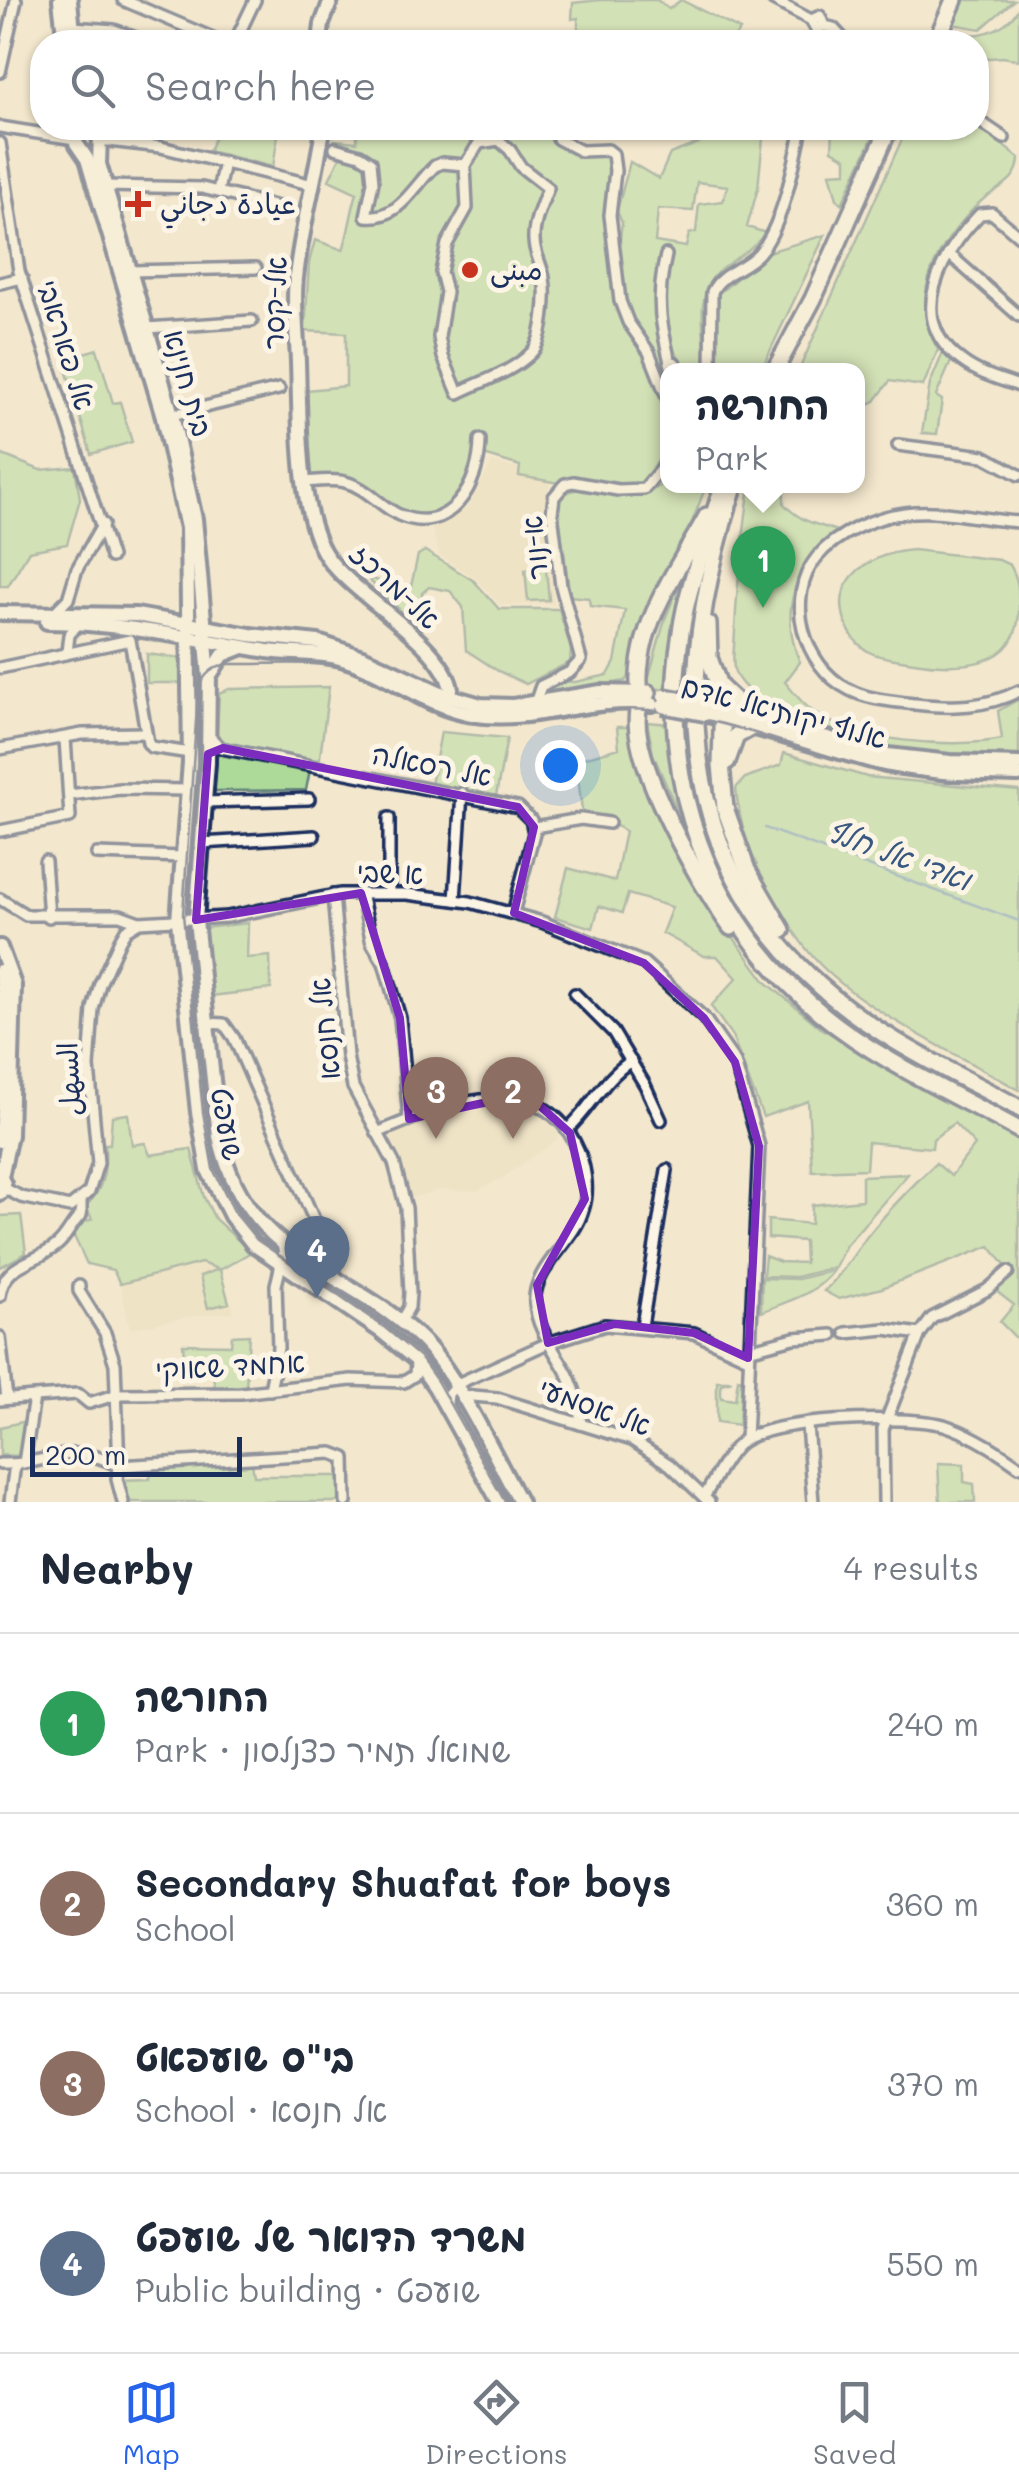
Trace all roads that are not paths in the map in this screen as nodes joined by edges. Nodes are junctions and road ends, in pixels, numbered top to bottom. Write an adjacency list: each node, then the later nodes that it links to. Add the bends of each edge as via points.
1 (16, 0): 20 (street)
2 (60, 0): 13 (street)
3 (70, 0): 12 (street)
4 (255, 0): 17 (street)
5 (332, 0): 18 (street)
6 (773, 0): 11 (street)
7 (954, 0): 10 (highway)
8 (131, 1): 16 (street)
9 (820, 1): 11 (street)
10 (943, 11)
11 (815, 18): 19 (street, via 812,26)
12 (72, 27): 14 (street); 15 (street)
13 (64, 30)
14 (72, 30)
15 (114, 30)
16 (195, 30)
17 (241, 30)
18 (321, 30)
19 (819, 30)
20 (0, 72)
21 (0, 127): 23 (street)
22 (989, 127): 24 (street)
23 (30, 130)
24 (1004, 138)
25 (80, 140): 72 (street, בית חנינא, via 177,469)
26 (97, 140): 38 (street, בית חנינא)
27 (113, 140): 35 (street)
28 (320, 140): 37 (street, אל-קסר)
29 (560, 140): 55 (street, via 584,152 614,154 609,210 620,301)
30 (798, 140): 52 (street, via 769,239 747,264 715,284)
31 (884, 140): 53 (highway)
32 (894, 140): 54 (highway)
33 (0, 142): 46 (street, אל פאראבי)
34 (334, 148): 36 (street, via 370,162 366,216 403,205 434,166)
35 (224, 162): 37 (street); 39 (street)
36 (465, 165): 36 (street, via 467,208 440,272 446,292 438,327 458,393 515,366 535,349 544,328 545,281 534,241 548,188 498,140 479,143)
37 (313, 185): 63 (street, אל-קסר, via 296,288)
38 (106, 186): 39 (street); 45 (street, בית חנינא)
39 (218, 191): 40 (street)
40 (282, 208)
41 (1019, 236): 42 (street, via 986,212)
42 (949, 254): 48 (street); 56 (street, via 932,296 941,339 973,369)
43 (666, 255): 51 (street, via 658,308)
44 (256, 268): 45 (street)
45 (130, 271): 50 (street, בית חנינא)
46 (22, 278): 47 (street); 68 (street, אל פאראבי)
47 (0, 283)
48 (1019, 316)
49 (252, 321): 50 (street)
50 (147, 328): 58 (street, בית חנינא)
51 (670, 363)
52 (711, 363)
53 (779, 363)
54 (790, 363)
55 (660, 380)
56 (1019, 386)
57 (279, 390): 58 (street)
58 (172, 415): 79 (street, בית חנינא, via 195,520)
59 (480, 440): 63 (street, אל-מרכז, via 468,495 424,521 401,516 347,482)
60 (898, 445): 62 (street, via 991,458)
61 (660, 469): 91 (street, א-נור, via 644,488 581,482 565,484 554,497 562,586 581,660 542,686)
62 (1019, 475)
63 (306, 482): 84 (street, אל-מרכז, via 314,532 328,559)
64 (719, 493): 90 (highway, via 652,615 645,642)
65 (721, 493): 131 (highway, via 680,635 678,761 702,855 719,890 758,948)
66 (732, 493): 69 (highway)
67 (1019, 522): 88 (street, via 919,512 874,520 818,555 800,609 816,658 834,680 860,695 950,707)
68 (103, 524): 70 (street, אל פאראבי); 71 (street)
69 (720, 531): 87 (highway, via 708,644); 130 (highway, via 696,655 699,764 734,872 776,938)
70 (111, 557)
71 (72, 588): 74 (street); 75 (street)
72 (190, 590): 77 (street); 78 (street, בית חנינא)
73 (0, 613): 74 (street)
74 (52, 618): 75 (street, אלוף יקותיאל אדם); 76 (street); 80 (street)
75 (88, 618): 77 (street, אלוף יקותיאל אדם); 80 (street, via 74,626)
76 (0, 622)
77 (159, 624): 78 (street, אלוף יקותיאל אדם); 82 (street)
78 (190, 630): 79 (street, אלוף יקותיאל אדם); 82 (street, שועפט)
79 (206, 633): 81 (street, אלוף יקותיאל אדם); 85 (street, שועפט); 86 (street, אלוף יקותיאל אדם, via 328,644)
80 (67, 647): 83 (street); 94 (street, via 130,640)
81 (245, 647): 85 (street, via 223,655); 89 (street, אלוף יקותיאל אדם, via 336,657)
82 (191, 654): 99 (street, שועפט)
83 (0, 668)
84 (441, 669): 86 (street, via 436,684); 89 (street, אל-מרכז, via 449,680)
85 (209, 676): 95 (street, שועפט)
86 (424, 686): 89 (street, אלוף יקותיאל אדם)
87 (721, 688): 92 (highway); 93 (highway)
88 (1019, 691)
89 (445, 699): 90 (street, אלוף יקותיאל אדם, via 463,712 498,716); 91 (street, אלוף יקותיאל אדם)
90 (649, 699): 91 (street, אלוף יקותיאל אדם, via 602,692); 92 (street, אלוף יקותיאל אדם, bridge); 131 (highway, via 637,728 692,867 730,926)
91 (535, 703)
92 (714, 711): 93 (street, אלוף יקותיאל אדם); 103 (highway)
93 (751, 721): 101 (street, אלוף יקותיאל אדם, via 888,754); 102 (street, אלוף יקותיאל אדם, via 896,767); 103 (highway, via 732,742)
94 (145, 734): 96 (street); 99 (street, via 151,747)
95 (208, 734): 97 (street); 100 (street, שועפט)
96 (64, 738): 98 (street); 106 (street)
97 (223, 748): 100 (street); 105 (street, אל רסאלה)
98 (0, 750)
99 (190, 753): 104 (street, שועפט)
100 (208, 754): 108 (street, שועפט)
101 (1019, 764)
102 (1019, 775)
103 (722, 784): 130 (highway, via 732,836 760,894)
104 (188, 790): 106 (street); 116 (street, שועפט)
105 (462, 794): 111 (street, אל רסאלה, via 510,802); 122 (street)
106 (69, 796): 112 (street, via 70,817)
107 (308, 799): 108 (street)
108 (205, 802): 114 (street, שועפט)
109 (388, 818): 119 (street)
110 (609, 823): 111 (street, via 581,819)
111 (534, 827): 123 (street)
112 (0, 832)
113 (314, 836): 114 (street)
114 (201, 843): 125 (street, שועפט)
115 (97, 854): 116 (street)
116 (182, 858): 126 (street, שועפט)
117 (45, 861): 124 (street)
118 (361, 892): 119 (street, א שבי); 120 (street, א שבי); 137 (street, via 400,1018)
119 (388, 893): 122 (street, א שבי)
120 (333, 895): 125 (street, א שבי); 141 (street, אל חנסא, via 349,1072)
121 (0, 899): 124 (street, via 26,915)
122 (455, 900): 123 (street, א שבי)
123 (513, 913): 160 (street, א שבי, via 644,963 704,1018 734,1062 759,1146)
124 (49, 917): 127 (street, via 120,915)
125 (196, 920): 126 (street, א שבי); 133 (street, שועפט)
126 (178, 921): 127 (street); 148 (street, שועפט, via 208,1170 242,1231)
127 (139, 922): 145 (street, السهل, via 120,940 93,1010 98,1163)
128 (0, 946): 144 (street, via 14,985 10,1135)
129 (0, 972): 135 (street)
130 (822, 984): 136 (highway, via 879,1030)
131 (798, 991): 140 (highway, via 844,1031)
132 (575, 994): 134 (street)
133 (206, 1023): 146 (street, שועפט, via 225,1164 246,1206); 150 (street, via 224,1024 234,1038)
134 (631, 1061): 138 (street); 139 (street, via 610,1076)
135 (2, 1074): 142 (street)
136 (1019, 1108)
137 (409, 1119): 139 (street, via 506,1098 540,1106); 141 (street)
138 (661, 1120)
139 (568, 1130): 159 (street, via 582,1159 586,1199 537,1285 536,1311)
140 (1019, 1130)
141 (376, 1132): 153 (street, אל חנסא, via 399,1176 406,1208 410,1293)
142 (0, 1141)
143 (667, 1170): 154 (street)
144 (1, 1184): 145 (street, via 22,1197 70,1207)
145 (82, 1201): 152 (street, السهل, via 82,1214 57,1245 7,1274)
146 (282, 1245): 147 (street, שועפט); 148 (street)
147 (305, 1260): 148 (street); 150 (street, שועפט)
148 (280, 1266): 161 (street, שועפט); 162 (street)
149 (1008, 1272): 156 (street, via 932,1318)
150 (338, 1281): 153 (street, שועפט)
151 (79, 1286): 164 (street, via 111,1348)
152 (0, 1296)
153 (400, 1323): 163 (street, שועפט, via 430,1349)
154 (642, 1326): 159 (street, via 596,1326); 160 (street, via 694,1332)
155 (846, 1333): 156 (street)
156 (920, 1334): 167 (street)
157 (832, 1335): 160 (street, via 794,1338)
158 (0, 1338): 166 (street)
159 (548, 1343): 163 (street); 168 (street, via 572,1382)
160 (748, 1354): 170 (street, א שבי)
161 (416, 1360): 162 (street, אחמד שאוקי, via 415,1376 404,1382 352,1380); 163 (street, שועפט)
162 (270, 1390): 164 (street, אחמד שאוקי)
163 (455, 1390): 168 (street, אל אסמעי); 179 (street, שועפט, via 447,1409); 180 (street, שועפט)
164 (118, 1394): 165 (street, אחמד שאוקי, via 90,1403 78,1394); 173 (street)
165 (34, 1397): 166 (street); 171 (street)
166 (4, 1399)
167 (886, 1420): 169 (street); 174 (street, via 943,1425); 182 (street)
168 (581, 1424): 175 (street, אל אסמעי, via 654,1452)
169 (808, 1424): 170 (street); 181 (street)
170 (746, 1439): 175 (street, via 736,1445)
171 (20, 1463): 172 (street); 173 (street, via 77,1451); 176 (street)
172 (0, 1464)
173 (119, 1466): 177 (street); 178 (street, via 332,1453 345,1458)
174 (1019, 1466)
175 (706, 1500)
176 (10, 1502)
177 (123, 1502)
178 (346, 1502)
179 (500, 1502)
180 (520, 1502)
181 (813, 1502)
182 (884, 1502)

